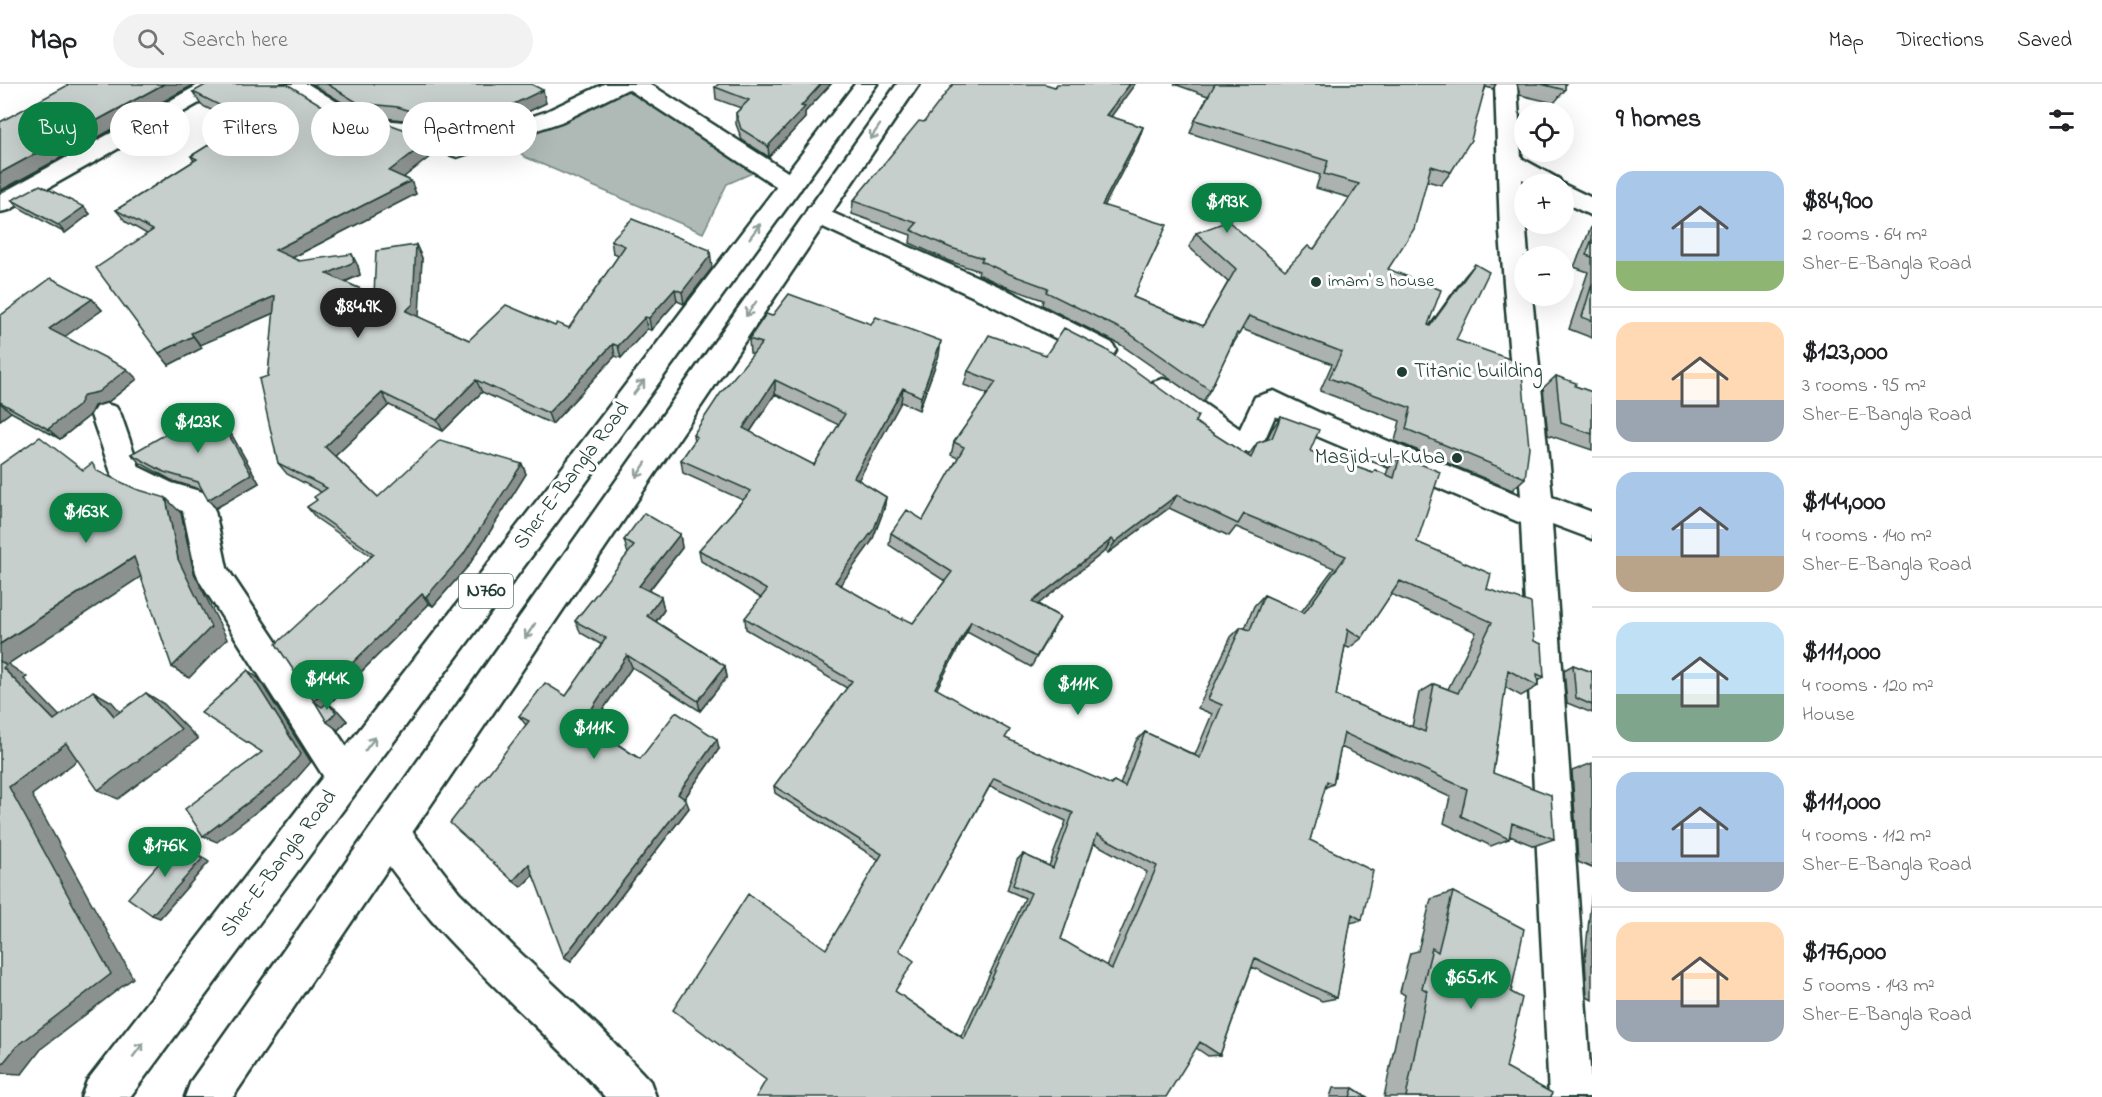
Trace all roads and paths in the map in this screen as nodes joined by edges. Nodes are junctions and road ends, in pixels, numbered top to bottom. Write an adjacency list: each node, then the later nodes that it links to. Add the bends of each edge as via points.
1 (216, 84): 12 (main road)
2 (294, 84): 3 (main road, via 357,124 395,127 457,150 553,117)
3 (621, 84)
4 (635, 84): 10 (main road)
5 (866, 84): 10 (main road, Sher-E-Bangla Road / N760)
6 (908, 84): 14 (main road, N760, one-way to 14)
7 (1506, 84): 8 (main road)
8 (1508, 161): 9 (main road); 16 (main road)
9 (1532, 174)
10 (791, 185): 18 (main road, Sher-E-Bangla Road / N760, one-way to 10)
11 (1574, 198): 13 (main road)
12 (0, 204)
13 (1592, 208)
14 (817, 214): 16 (main road, via 998,297 1110,354 1229,439 1249,442 1264,405 1274,402 1308,420); 19 (main road, N760, one-way to 19)
15 (106, 415): 18 (main road, via 126,475 195,502 212,572)
16 (1536, 501): 17 (main road); 23 (main road)
17 (1592, 526)
18 (345, 777): 20 (main road, Sher-E-Bangla Road / N760, one-way to 18)
19 (390, 835): 21 (main road, N760); 22 (main road, via 445,906 586,1044)
20 (103, 1097)
21 (207, 1097)
22 (634, 1097)
23 (1571, 1097)

